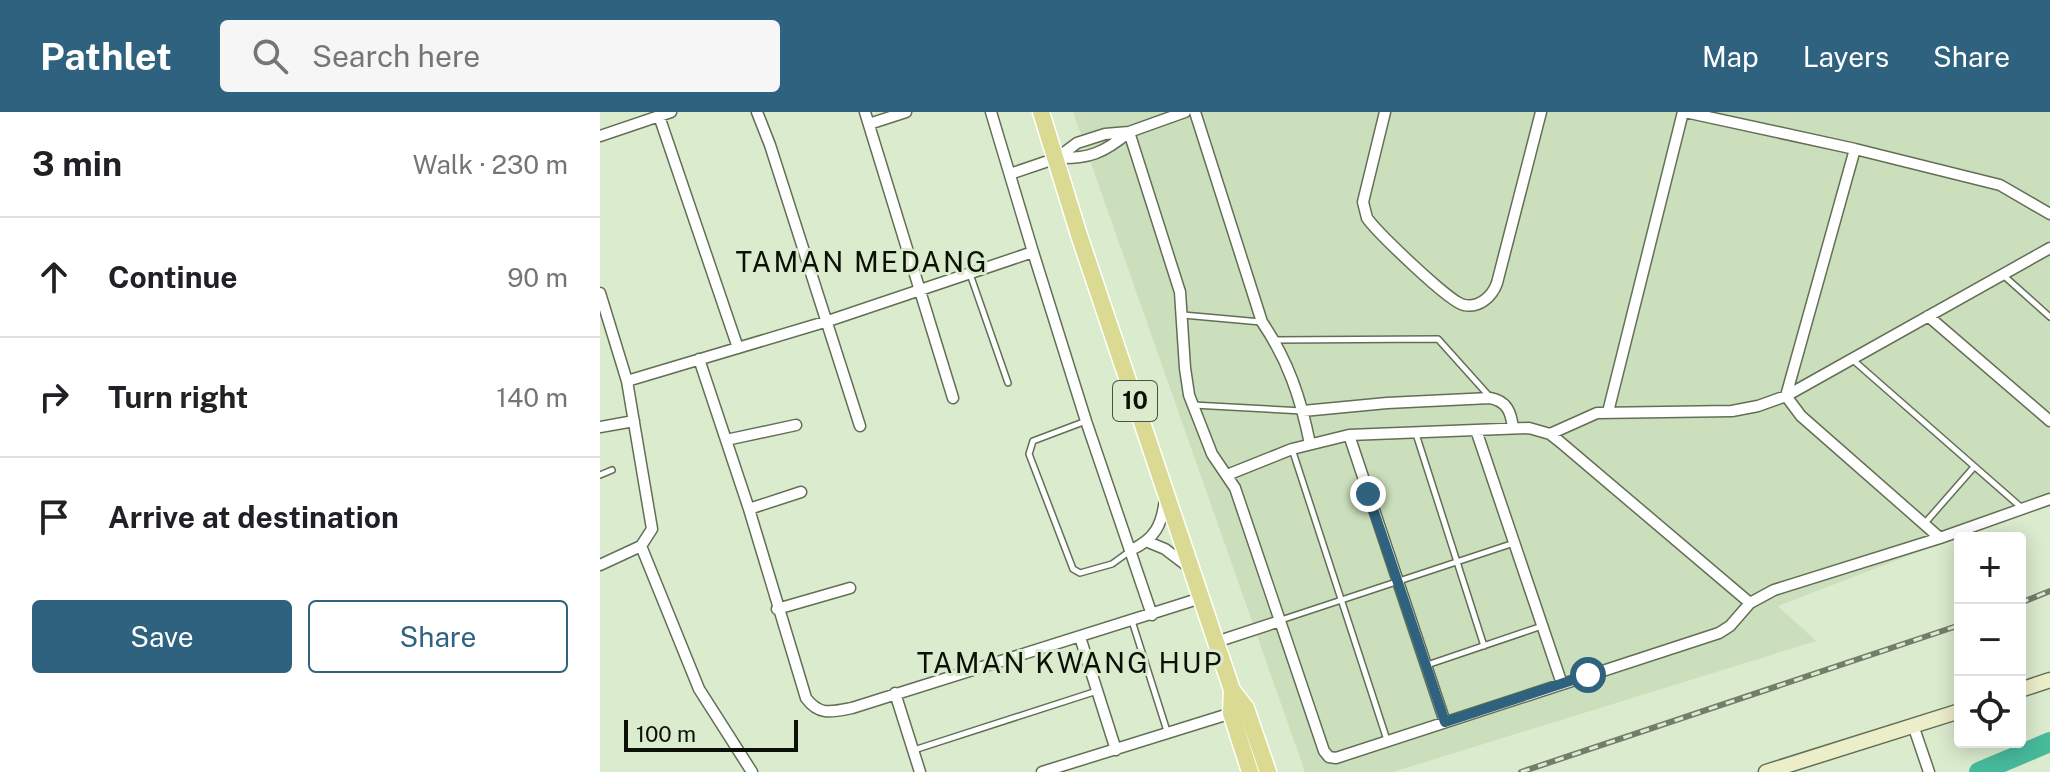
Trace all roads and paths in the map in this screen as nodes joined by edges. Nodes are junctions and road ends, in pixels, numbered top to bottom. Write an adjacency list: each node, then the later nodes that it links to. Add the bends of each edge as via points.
1 (671, 112): 12 (street)
2 (757, 112): 29 (street)
3 (865, 112): 13 (street)
4 (906, 112): 13 (street)
5 (991, 112): 18 (street)
6 (1041, 112): 17 (main road, 10)
7 (1185, 112): 14 (street)
8 (1195, 112): 30 (street)
9 (1385, 112): 10 (street, via 1363,202 1367,218 1452,300 1472,306 1485,300 1497,283)
10 (1541, 112)
11 (1684, 112): 16 (street); 42 (street)
12 (659, 116): 15 (street); 32 (street)
13 (869, 124): 24 (street)
14 (1129, 132): 17 (street, via 1108,149 1080,159); 26 (street)
15 (600, 136)
16 (1855, 149): 19 (street, via 2000,185); 37 (street)
17 (1057, 158): 18 (street); 62 (main road, 10)
18 (1010, 174): 21 (street)
19 (2050, 214)
20 (2050, 248): 23 (street)
21 (1033, 252): 22 (street); 44 (street)
22 (969, 274): 24 (street); 36 (lane)
23 (2002, 275): 27 (street); 28 (lane)
24 (920, 290): 29 (street); 38 (street)
25 (600, 293): 35 (street)
26 (1183, 315): 30 (lane); 40 (street, via 1185,376)
27 (1928, 316): 34 (street); 45 (street)
28 (2050, 317)
29 (828, 321): 32 (street); 47 (street)
30 (1262, 322): 31 (street)
31 (1274, 340): 39 (lane, via 1438,339); 41 (street)
32 (738, 348): 33 (street)
33 (699, 359): 35 (street); 54 (street)
34 (1851, 359): 37 (street); 57 (lane)
35 (627, 381): 43 (street)
36 (1008, 383)
37 (1786, 396): 42 (street, via 1732,411); 66 (street, via 1801,416)
38 (953, 398)
39 (1490, 398): 41 (street); 49 (street, via 1510,410)
40 (1192, 405): 41 (lane); 60 (street, via 1212,454)
41 (1303, 411): 55 (street)
42 (1608, 412): 52 (street, via 1583,417)
43 (634, 421): 48 (street); 70 (street, via 652,529)
44 (1086, 421): 71 (street); 71 (lane, via 1033,441 1029,454 1073,569 1080,573 1112,564)
45 (2050, 421)
46 (796, 425): 54 (street)
47 (860, 426)
48 (600, 427)
49 (1513, 428): 50 (street); 52 (street)
50 (1476, 430): 51 (street); 69 (street)
51 (1415, 432): 53 (street); 72 (lane)
52 (1550, 434): 79 (street)
53 (1349, 435): 55 (street); 75 (street)
54 (726, 440): 64 (street)
55 (1310, 444): 56 (street)
56 (1292, 449): 60 (street); 78 (lane)
57 (1974, 467): 65 (lane); 66 (lane)
58 (612, 470): 59 (lane)
59 (600, 475)
60 (1227, 475): 83 (street)
61 (801, 492): 64 (street)
62 (1166, 492): 68 (street, via 1162,517); 74 (main road, 10)
63 (2050, 499): 65 (street)
64 (749, 509): 80 (street)
65 (2024, 510): 67 (street)
66 (1924, 524): 67 (street)
67 (1940, 538): 79 (street, via 1774,590)
68 (1148, 542): 71 (street); 74 (street)
69 (1515, 543): 72 (lane); 84 (street)
70 (641, 546): 73 (street); 102 (street, via 699,689)
71 (1131, 550): 81 (street)
72 (1457, 562): 75 (lane); 87 (lane)
73 (600, 565)
74 (1191, 569): 77 (main road, 10)
75 (1398, 582): 78 (lane); 88 (street)
76 (850, 588): 80 (street)
77 (1201, 598): 81 (street); 86 (main road, 10)
78 (1342, 600): 83 (lane); 99 (lane)
79 (1750, 603): 90 (street, via 1719,633)
80 (777, 609): 93 (street, via 812,707 830,712)
81 (1152, 615): 82 (street)
82 (1132, 621): 85 (street); 98 (lane)
83 (1280, 621): 86 (street); 99 (street, via 1326,754 1336,758)
84 (1542, 626): 87 (lane); 90 (street)
85 (1080, 637): 92 (street); 93 (street)
86 (1216, 642): 94 (main road, 10)
87 (1484, 646): 88 (lane)
88 (1426, 665): 96 (street)
89 (2050, 680): 91 (main road)
90 (1562, 684): 96 (street)
91 (2026, 688)
92 (1097, 691): 100 (street); 101 (lane)
93 (895, 693): 101 (street)
94 (1239, 711): 98 (street); 105 (main road, 10); 106 (main road, 10)
95 (1954, 713): 97 (main road)
96 (1445, 722): 99 (street)
97 (1914, 728): 107 (main road); 108 (street)
98 (1167, 732): 100 (street)
99 (1387, 741)
100 (1116, 750): 104 (street)
101 (913, 751): 103 (street)
102 (752, 772)
103 (920, 772)
104 (1042, 772)
105 (1250, 772)
106 (1268, 772)
107 (1766, 772)
108 (1929, 772)

